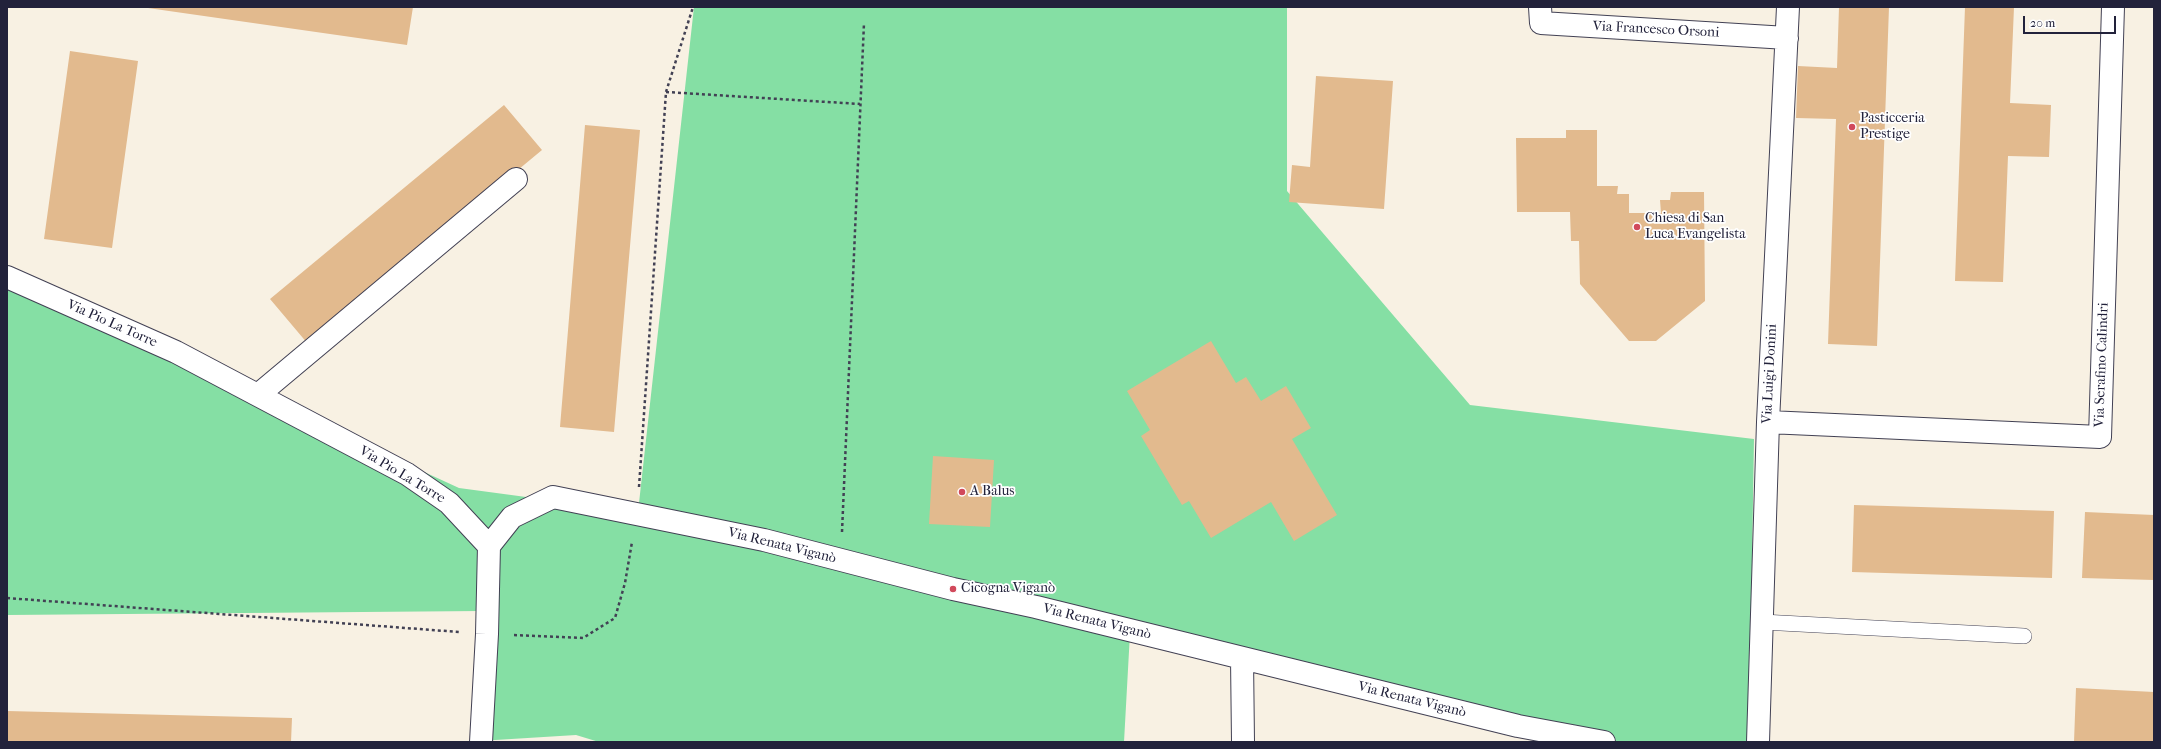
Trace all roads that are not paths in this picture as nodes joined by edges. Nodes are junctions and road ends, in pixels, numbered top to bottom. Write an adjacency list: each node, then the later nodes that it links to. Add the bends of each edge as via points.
1 (1540, 7): 4 (street, Via Francesco Orsoni, via 1541,23)
2 (1788, 7): 4 (street, Via Luigi Donini)
3 (2113, 7): 8 (street, Via Serafino Calindri, via 2100,437)
4 (1788, 38): 8 (street, Via Luigi Donini)
5 (516, 179): 7 (street)
6 (7, 277): 7 (street, Via Pio La Torre, via 176,352)
7 (258, 395): 9 (street, Via Pio La Torre, via 407,474 449,503)
8 (1768, 422): 10 (street, Via Luigi Donini)
9 (489, 546): 12 (street, Via Renata Viganò, via 512,517 553,497 764,540); 14 (street)
10 (1762, 622): 11 (lane); 17 (street, Via Luigi Donini)
11 (2024, 636)
12 (1242, 658): 13 (street, Via Renata Viganò); 15 (street)
13 (1516, 734): 16 (street, Via Renata Viganò)
14 (481, 742)
15 (1243, 742)
16 (1604, 742)
17 (1758, 742)

